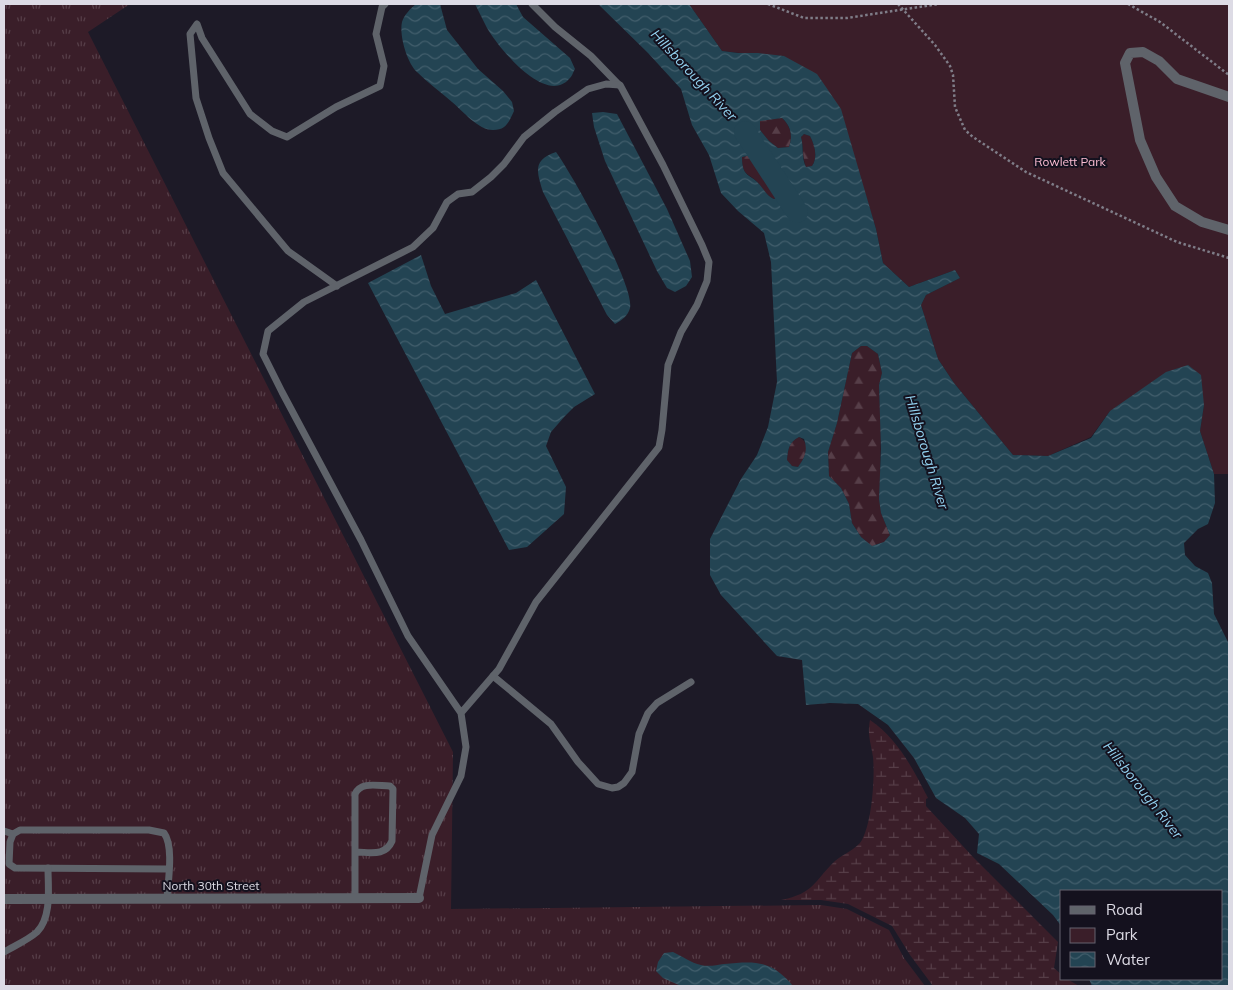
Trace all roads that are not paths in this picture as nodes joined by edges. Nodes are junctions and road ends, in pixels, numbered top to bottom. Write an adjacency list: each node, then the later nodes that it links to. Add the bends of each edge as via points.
1 (385, 4): 6 (lane, via 376,34 384,66 380,86 336,107 286,137 250,114 202,38 197,24 190,34 196,98 223,173 288,251)
2 (532, 4): 3 (lane)
3 (620, 85): 6 (lane, via 606,84 588,89 555,112 524,137 491,177 472,192 458,194 447,202 433,228 413,247); 7 (lane, via 702,245 709,262 707,281 668,365 659,447 536,602)
4 (1229, 97): 5 (street, via 1176,79 1159,61 1143,52 1130,53 1125,63 1140,140 1156,177 1175,206 1202,222)
5 (1229, 230)
6 (337, 286): 9 (lane, via 304,302 268,331 263,354 408,636)
7 (493, 676): 8 (lane, via 550,724 598,784 612,788 624,783 632,772 639,734 648,714 657,703); 9 (lane)
8 (691, 682)
9 (461, 713): 18 (lane, via 466,747 461,776 432,835)
10 (4, 831): 11 (lane)
11 (13, 834): 13 (lane, via 9,864 16,868); 14 (lane, via 20,830 157,831 168,838)
12 (355, 852): 12 (lane, via 357,790 363,786 390,786 393,790 392,841 389,848 382,852); 17 (lane)
13 (48, 868): 14 (lane); 15 (lane)
14 (168, 869): 16 (lane)
15 (48, 898): 16 (street, North 30th Street); 19 (street, North 30th Street); 20 (lane, via 45,917 38,931)
16 (167, 898): 17 (street, North 30th Street)
17 (355, 898): 18 (street, North 30th Street)
18 (419, 898)
19 (4, 899)
20 (4, 952)

